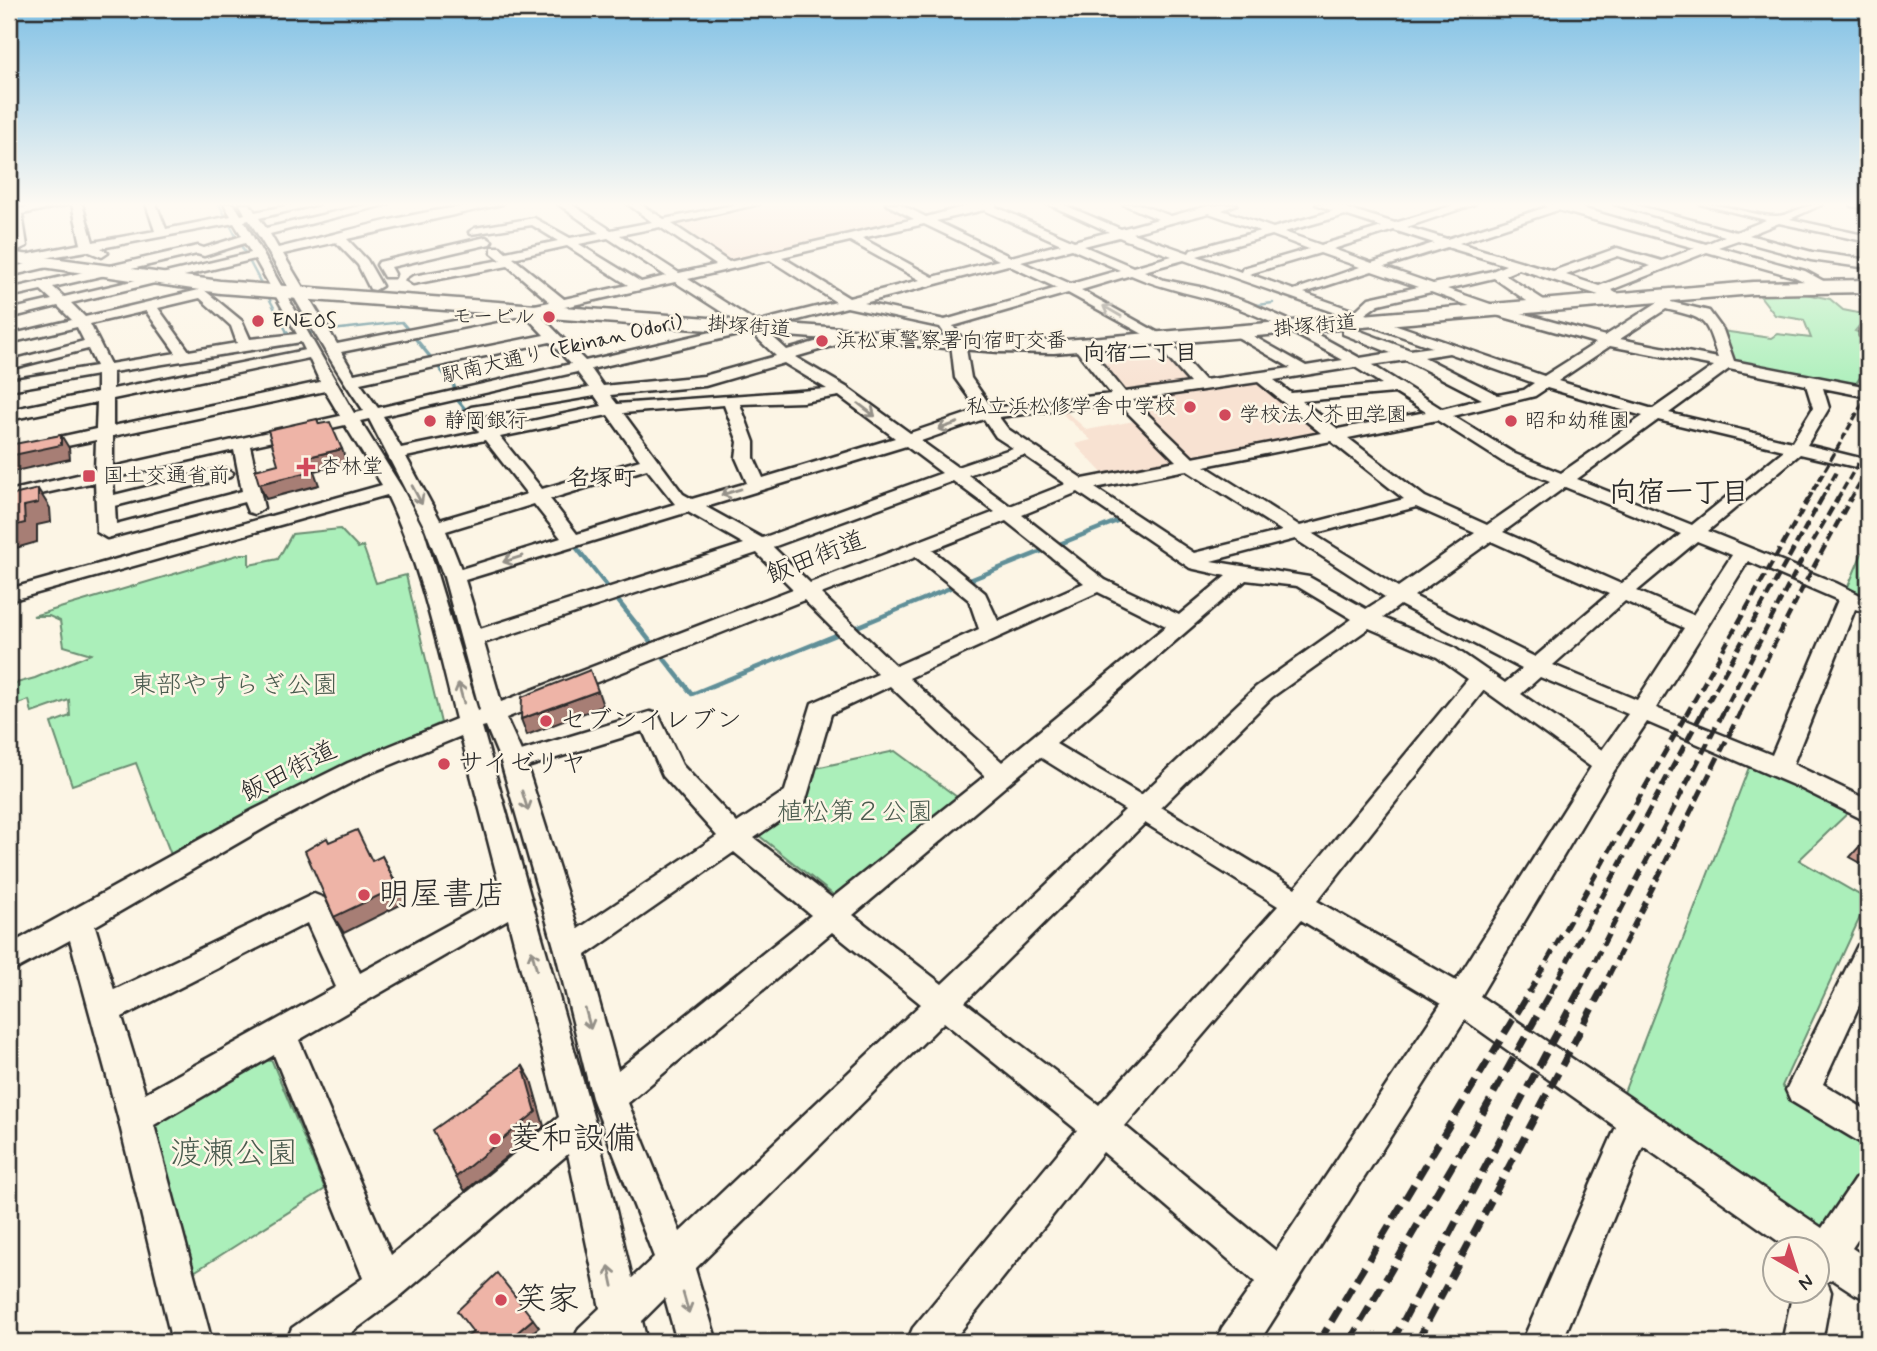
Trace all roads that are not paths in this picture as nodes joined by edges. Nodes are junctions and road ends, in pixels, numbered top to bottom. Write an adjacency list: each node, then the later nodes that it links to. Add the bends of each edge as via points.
1 (79, 267): 29 (highway, 掛塚街道)
2 (125, 267): 29 (street)
3 (138, 267): 38 (street)
4 (179, 267): 38 (street)
5 (275, 267): 51 (street)
6 (365, 267): 43 (street)
7 (384, 267): 32 (street)
8 (471, 267): 39 (street)
9 (518, 267): 54 (street)
10 (608, 267): 33 (street)
11 (662, 267): 37 (street)
12 (722, 267): 37 (street)
13 (789, 267): 57 (street)
14 (906, 267): 41 (street)
15 (985, 267): 41 (street, 駅南大通り (Ekinan Odori))
16 (1022, 267): 48 (street)
17 (1118, 267): 31 (street)
18 (1147, 267): 31 (street)
19 (1224, 267): 63 (street)
20 (1233, 267): 30 (street)
21 (1260, 267): 30 (street)
22 (1373, 267): 47 (street); 50 (street)
23 (1512, 267): 34 (street)
24 (1524, 267): 36 (street)
25 (1574, 267): 36 (street)
26 (1658, 267): 53 (street)
27 (1775, 267): 35 (street)
28 (1814, 267): 35 (street)
29 (108, 271): 38 (highway, 掛塚街道); 42 (street)
30 (1247, 271): 50 (street)
31 (1130, 272): 48 (street); 67 (street, via 1242,305)
32 (389, 274)
33 (619, 274): 40 (street); 44 (street)
34 (1496, 274): 47 (street); 59 (street)
35 (1800, 274): 45 (street)
36 (1552, 275): 53 (street)
37 (677, 277): 44 (street); 66 (street)
38 (159, 278): 49 (highway, 掛塚街道); 56 (street)
39 (413, 280)
40 (594, 280)
41 (931, 281): 57 (street, 駅南大通り (Ekinan Odori))
42 (44, 285): 52 (street); 56 (street)
43 (375, 286)
44 (639, 286): 54 (street)
45 (1822, 286): 46 (highway, 掛塚街道); 55 (highway, 掛塚街道)
46 (1868, 286)
47 (1434, 288): 61 (street); 63 (street, via 1374,301)
48 (1070, 289): 65 (street); 72 (street, one-way to 48)
49 (211, 290): 51 (highway, 掛塚街道); 58 (street); 76 (street, via 237,324 244,342)
50 (1301, 290): 63 (street)
51 (290, 292): 60 (highway, 掛塚街道); 77 (street)
52 (9, 293)
53 (1609, 294): 55 (highway, 掛塚街道); 59 (highway, 掛塚街道)
54 (555, 295): 60 (street)
55 (1665, 299): 73 (street, 飯田街道); 85 (street, via 1704,314 1716,330)
56 (63, 302): 62 (street); 64 (street)
57 (847, 303): 65 (street); 66 (street, 駅南大通り (Ekinan Odori))
58 (149, 305): 64 (street); 80 (street)
59 (1542, 305): 61 (highway, 掛塚街道)
60 (528, 310): 66 (highway, 掛塚街道); 70 (street); 77 (street)
61 (1494, 310): 63 (highway, 掛塚街道); 73 (street)
62 (9, 314)
63 (1367, 318): 67 (highway, 掛塚街道); 79 (street); 81 (street, via 1348,331); 91 (street)
64 (81, 321): 71 (street); 75 (street)
65 (945, 324): 74 (street)
66 (754, 327): 69 (highway, 掛塚街道); 82 (street); 87 (street, 駅南大通り (Ekinan Odori))
67 (1295, 328): 68 (highway, 掛塚街道); 84 (street)
68 (1239, 332): 72 (highway, 掛塚街道); 89 (street, via 1252,343 1291,359)
69 (855, 335): 74 (highway, 掛塚街道); 82 (street)
70 (553, 337): 87 (street); 93 (street)
71 (11, 339): 83 (street)
72 (1159, 339): 78 (highway, 掛塚街道); 95 (street)
73 (1606, 341): 85 (street); 91 (street, 飯田街道)
74 (958, 342): 78 (highway, 掛塚街道); 109 (street, via 963,378)
75 (91, 344): 83 (street); 88 (street)
76 (255, 344): 77 (street); 80 (street)
77 (317, 346): 93 (street); 101 (street)
78 (1080, 346): 102 (street)
79 (1450, 349): 81 (street); 91 (street)
80 (185, 355): 88 (street)
81 (1408, 355): 84 (street); 105 (street)
82 (785, 357): 98 (street, via 705,381); 99 (street)
83 (31, 359): 86 (street)
84 (1357, 362): 89 (street); 96 (street)
85 (1727, 364): 92 (street); 108 (street)
86 (9, 365)
87 (581, 366): 98 (street); 100 (street, 駅南大通り (Ekinan Odori))
88 (105, 369): 94 (street); 101 (street)
89 (1302, 370): 90 (street)
90 (1261, 377): 95 (street); 103 (street)
91 (1551, 380): 105 (street, 飯田街道, via 1529,393); 108 (street)
92 (1813, 381): 97 (street); 119 (street, via 1821,408)
93 (339, 383): 110 (street); 113 (street); 114 (street)
94 (9, 385)
95 (1201, 386): 102 (street)
96 (1399, 388): 103 (street); 111 (street)
97 (1866, 388)
98 (599, 391): 106 (street); 107 (street)
99 (842, 391): 104 (street); 117 (street, one-way to 117)
100 (457, 394): 107 (street); 110 (street, 駅南大通り (Ekinan Odori))
101 (106, 395): 112 (street); 114 (street)
102 (1122, 398): 109 (street); 125 (street)
103 (1290, 398): 116 (street)
104 (730, 400): 106 (street); 131 (street)
105 (1497, 401): 111 (street, 飯田街道)
106 (613, 410): 115 (street); 124 (street)
107 (471, 412): 115 (street)
108 (1661, 412): 119 (street); 130 (street)
109 (986, 413): 117 (street, one-way to 117); 120 (street, via 1002,433)
110 (374, 414): 113 (street, 駅南大通り (Ekinan Odori)); 122 (street)
111 (1441, 414): 116 (street, 飯田街道); 130 (street, via 1509,458)
112 (9, 415)
113 (349, 419): 118 (street, 駅南大通り (Ekinan Odori)); 133 (street)
114 (104, 432): 121 (street); 128 (street)
115 (490, 434): 122 (street); 136 (street)
116 (1333, 434): 125 (street, 飯田街道); 137 (street)
117 (907, 440): 129 (street); 131 (street)
118 (241, 444): 128 (street, 駅南大通り (Ekinan Odori)); 134 (street)
119 (1798, 446): 123 (street); 126 (street); 145 (street)
120 (1025, 449): 129 (street); 132 (street)
121 (9, 453)
122 (395, 454): 142 (street, one-way to 142)
123 (1868, 458)
124 (651, 461): 136 (street); 139 (street, via 677,498)
125 (1188, 463): 132 (street, 飯田街道); 143 (street)
126 (1868, 465)
127 (224, 474): 138 (street)
128 (104, 475): 135 (street, 駅南大通り (Ekinan Odori)); 138 (street)
129 (956, 475): 140 (street); 147 (street)
130 (1564, 480): 144 (street); 145 (street)
131 (757, 484): 139 (street, one-way to 139)
132 (1082, 485): 140 (street, 飯田街道); 150 (street)
133 (393, 488): 141 (street); 169 (street, one-way to 133, via 432,583)
134 (252, 494): 138 (street, via 107,531); 141 (street)
135 (9, 496)
136 (539, 497): 142 (street); 146 (street)
137 (1418, 501): 143 (street); 144 (street)
138 (106, 503)
139 (689, 505): 146 (street); 147 (street)
140 (1008, 513): 148 (street, 飯田街道); 153 (street)
141 (259, 525): 156 (street)
142 (435, 528): 152 (street)
143 (1296, 532): 150 (street); 157 (street)
144 (1488, 532): 155 (street); 157 (street)
145 (1695, 534): 149 (street); 155 (street)
146 (573, 541): 152 (street, one-way to 152)
147 (760, 545): 154 (street); 163 (street)
148 (917, 548): 154 (street, 飯田街道); 162 (street, via 978,597)
149 (1743, 553): 158 (street); 161 (street)
150 (1191, 560): 151 (street)
151 (1242, 573): 159 (street, via 1303,581); 160 (street)
152 (454, 577): 163 (street)
153 (1098, 584): 160 (street); 162 (street)
154 (807, 592): 165 (street); 168 (street, 飯田街道)
155 (1623, 592): 161 (street); 164 (street)
156 (9, 595)
157 (1398, 596): 159 (street); 164 (street)
158 (1858, 602): 173 (street)
159 (1367, 619): 166 (street, via 1446,652); 175 (street, via 1264,692)
160 (1181, 625): 170 (street)
161 (1696, 625): 167 (street)
162 (991, 631): 165 (street)
163 (472, 639): 168 (street)
164 (1539, 668): 166 (street); 167 (street)
165 (892, 675): 174 (street); 177 (street, via 820,709 796,796)
166 (1494, 687): 172 (street); 179 (street)
167 (1643, 710): 172 (street); 173 (street)
168 (493, 714): 169 (street, 飯田街道); 171 (street)
169 (470, 723): 178 (street); 181 (street, 飯田街道, via 357,769)
170 (1039, 745): 174 (street); 175 (street)
171 (513, 762): 177 (street, via 650,720 672,770); 182 (street, one-way to 182)
172 (1605, 765): 186 (street)
173 (1779, 768): 176 (street)
174 (1000, 775): 180 (street)
175 (1142, 808): 179 (street); 187 (street)
176 (1868, 813)
177 (735, 838): 180 (street); 182 (street)
178 (517, 900): 185 (street); 193 (street, one-way to 178)
179 (1297, 904): 186 (street); 194 (street)
180 (831, 915): 187 (street); 190 (street)
181 (79, 920): 184 (street, 飯田街道); 188 (street)
182 (570, 950): 190 (street, one-way to 190)
183 (1868, 954): 195 (street, via 1803,1090)
184 (9, 960)
185 (354, 993): 188 (street, via 314,906); 189 (street)
186 (1461, 1000): 192 (street); 201 (street)
187 (944, 1001): 194 (street); 199 (street)
188 (105, 1010): 191 (street)
189 (281, 1034): 191 (street); 203 (street)
190 (609, 1098): 199 (street)
191 (135, 1117): 206 (street)
192 (1636, 1121): 197 (street); 211 (street)
193 (578, 1123): 203 (street); 205 (street, one-way to 193)
194 (1101, 1128): 201 (street); 209 (street)
195 (1868, 1130)
196 (1868, 1192): 198 (street)
197 (1790, 1236)
198 (1832, 1243)
199 (674, 1262): 205 (street); 208 (street, one-way to 208)
200 (1832, 1264): 202 (street)
201 (1280, 1279): 210 (street)
202 (1868, 1281)
203 (385, 1285): 207 (street)
204 (1809, 1306): 212 (street)
205 (613, 1334)
206 (191, 1342)
207 (306, 1342)
208 (697, 1342)
209 (927, 1342)
210 (1236, 1342)
211 (1542, 1342)
212 (1802, 1342)

